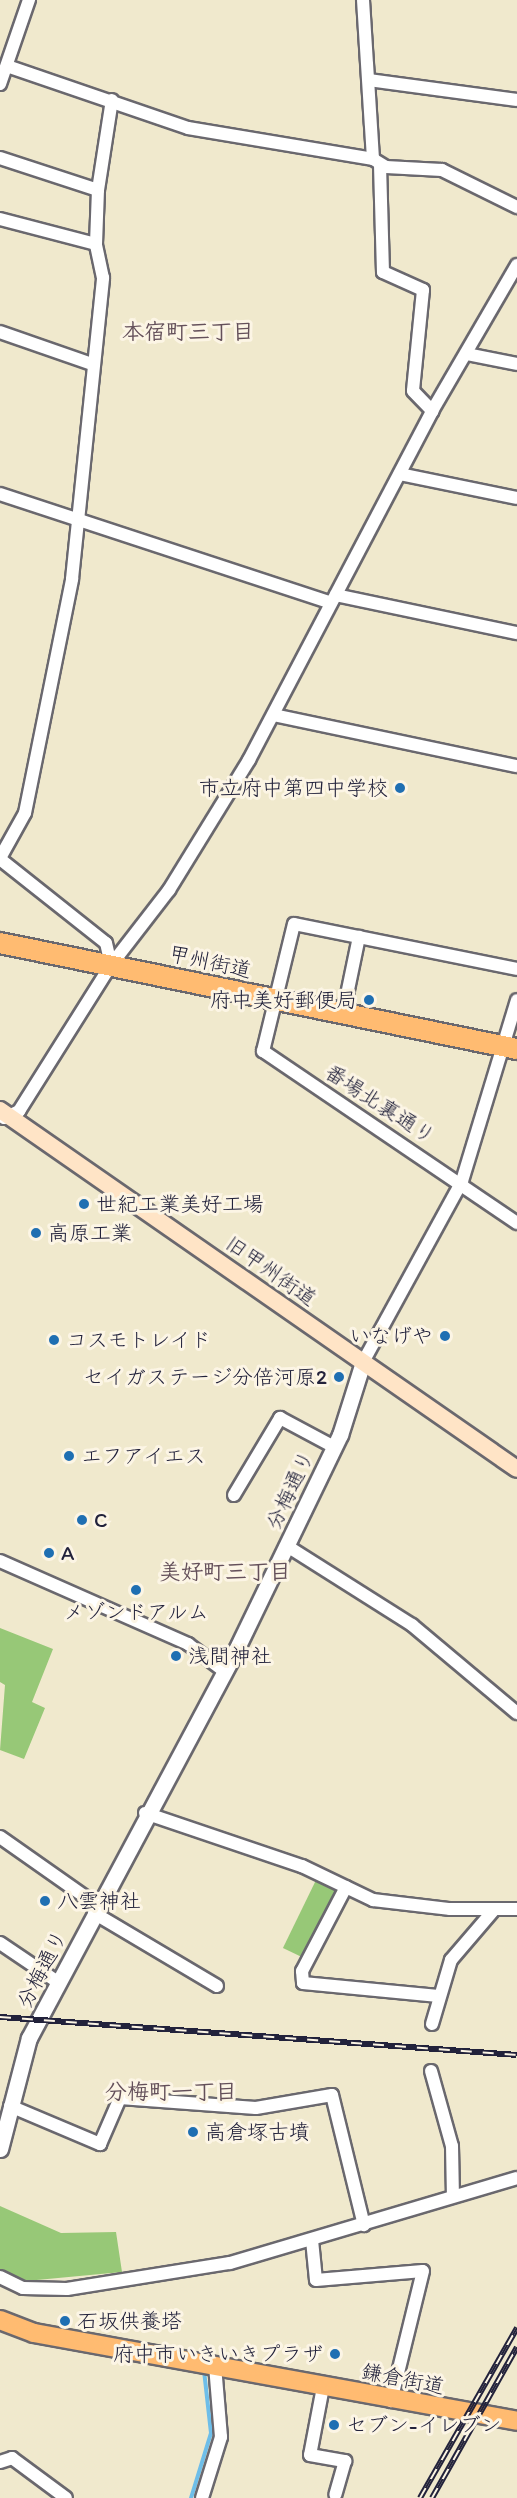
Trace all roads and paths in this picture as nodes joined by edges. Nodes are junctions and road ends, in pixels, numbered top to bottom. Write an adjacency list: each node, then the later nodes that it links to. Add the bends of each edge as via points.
1 (29, 0): 3 (street)
2 (363, 0): 4 (street)
3 (7, 66): 5 (street); 6 (street)
4 (369, 80): 7 (street); 9 (street)
5 (0, 84)
6 (112, 100): 9 (street, via 188,128); 10 (street)
7 (517, 100)
8 (0, 158): 10 (street)
9 (376, 162): 11 (street, via 442,170); 19 (street, via 383,272 423,290 413,391)
10 (98, 190): 13 (street)
11 (517, 207)
12 (0, 219): 13 (street)
13 (96, 244): 17 (street, via 103,278)
14 (517, 265): 16 (street)
15 (0, 332): 17 (street)
16 (467, 354): 18 (street); 19 (street)
17 (92, 364): 23 (street)
18 (517, 364)
19 (432, 411): 20 (street)
20 (400, 474): 22 (street); 24 (street)
21 (0, 494): 23 (street)
22 (517, 498)
23 (80, 519): 24 (street); 28 (street, via 42,744 25,813)
24 (333, 599): 25 (street); 26 (street)
25 (517, 633)
26 (274, 715): 27 (street); 31 (street, via 169,890)
27 (517, 765)
28 (0, 858): 31 (street, via 106,943)
29 (359, 937): 32 (street); 33 (street, via 294,924); 35 (street)
30 (0, 943): 31 (highway, 甲州街道)
31 (111, 966): 33 (highway, 甲州街道); 37 (street, via 19,1111)
32 (517, 969)
33 (274, 1000): 35 (highway, 甲州街道); 38 (street, 番場北裏通り, via 263,1051)
34 (517, 1000): 36 (street, 分梅通り)
35 (343, 1014): 36 (highway, 甲州街道)
36 (511, 1048): 38 (street, 分梅通り, via 498,1071)
37 (3, 1115): 40 (main road, 旧甲州街道)
38 (462, 1181): 39 (street, 番場北裏通り); 40 (street, 分梅通り)
39 (517, 1223)
40 (363, 1362): 41 (street, 分梅通り); 42 (main road, 旧甲州街道)
41 (334, 1448): 43 (street, via 280,1418); 44 (street, 分梅通り)
42 (517, 1469)
43 (234, 1495)
44 (287, 1546): 46 (street, 分梅通り); 47 (street, via 412,1625)
45 (0, 1561): 46 (street, via 188,1644)
46 (224, 1671): 48 (street, 分梅通り)
47 (517, 1713)
48 (146, 1813): 50 (street, via 249,1846); 51 (street, 分梅通り)
49 (0, 1837): 51 (street)
50 (346, 1887): 53 (street, via 395,1905); 57 (street, via 302,1971 303,1983)
51 (96, 1909): 55 (street, 分梅通り); 56 (street)
52 (517, 1909): 53 (street)
53 (493, 1911): 57 (street, via 451,1960)
54 (0, 1943): 55 (street)
55 (59, 1983): 60 (street, 分梅通り, via 24,2050)
56 (217, 1986)
57 (438, 1996): 58 (street)
58 (432, 2024)
59 (431, 2071): 63 (street, via 452,2146)
60 (10, 2106): 61 (street, 分梅通り); 64 (street, via 100,2144 120,2098 256,2108 332,2095)
61 (0, 2149)
62 (517, 2178): 63 (street)
63 (453, 2196): 64 (street)
64 (364, 2225): 65 (street)
65 (312, 2240): 66 (street, via 230,2263 67,2289 23,2288); 72 (street, via 316,2280 423,2271)
66 (0, 2277)
67 (0, 2320): 68 (main road, 鎌倉街道)
68 (20, 2330): 69 (main road); 70 (main road, 鎌倉街道)
69 (0, 2332)
70 (215, 2366): 71 (main road, 鎌倉街道); 77 (street, via 221,2438)
71 (323, 2387): 72 (main road, 鎌倉街道); 75 (street, via 310,2454 345,2461)
72 (391, 2401): 73 (main road, 鎌倉街道)
73 (517, 2421)
74 (0, 2462): 76 (street, via 12,2458)
75 (335, 2495)
76 (66, 2498)
77 (202, 2498)

